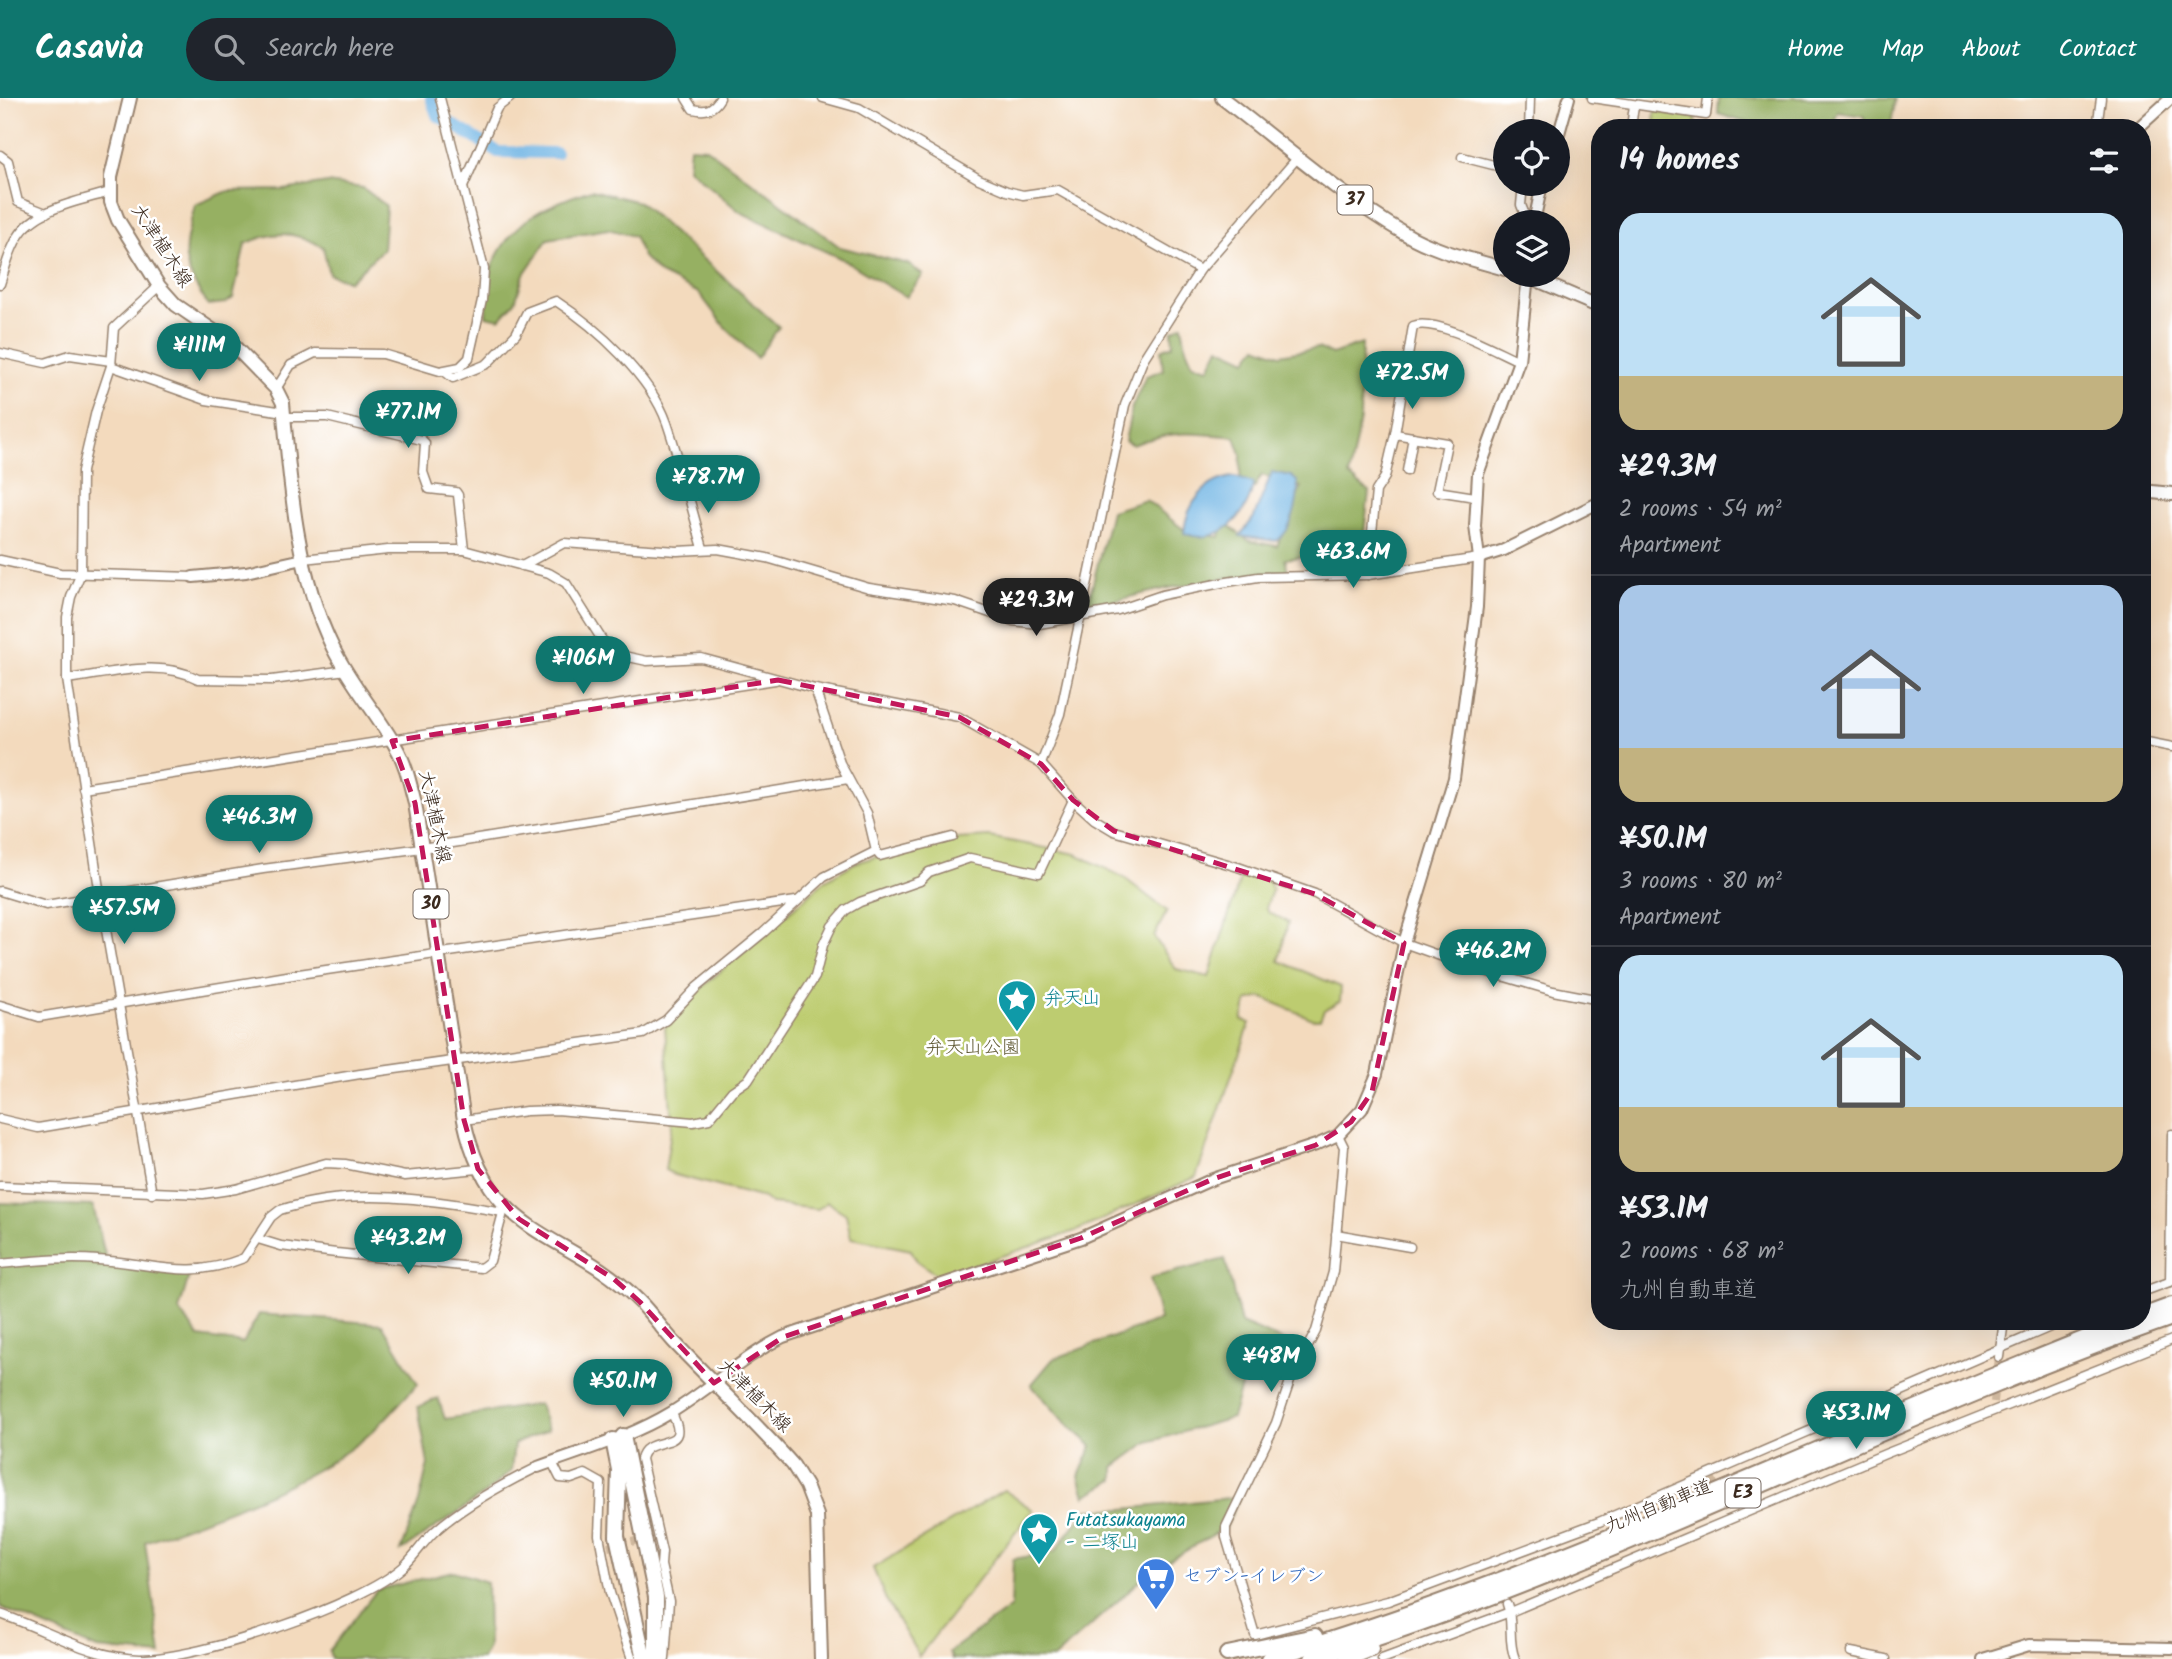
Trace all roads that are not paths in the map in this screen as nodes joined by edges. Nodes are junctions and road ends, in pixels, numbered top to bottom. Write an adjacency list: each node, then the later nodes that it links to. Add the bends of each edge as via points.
1 (130, 98): 25 (main road, 大津植木線 / 30)
2 (440, 98): 24 (street)
3 (510, 98): 24 (street, via 497,108)
4 (686, 98): 5 (street, via 693,109 703,112)
5 (720, 98)
6 (823, 98): 28 (street, via 859,108 1007,191 1023,195 1058,190)
7 (1222, 98): 21 (main road, 37)
8 (1530, 98): 15 (street)
9 (1569, 98): 16 (street)
10 (1592, 98): 14 (street)
11 (1708, 98): 14 (street, via 1706,115)
12 (2101, 98): 18 (street)
13 (2171, 98): 19 (street)
14 (1634, 105): 17 (street)
15 (1529, 119)
16 (1563, 119)
17 (1632, 119)
18 (2099, 119)
19 (2148, 119)
20 (0, 155): 26 (street, via 8,161 18,202)
21 (1299, 156): 27 (main road, 37, via 1404,233); 28 (street)
22 (1462, 157): 23 (street)
23 (1493, 165)
24 (463, 187): 37 (street, via 484,269 482,300 469,358 460,367)
25 (110, 192): 26 (street); 30 (main road, 大津植木線 / 30, via 118,220)
26 (46, 214): 29 (street, via 29,223 18,237)
27 (1493, 265)
28 (1200, 270): 56 (street, via 1144,358 1125,405)
29 (0, 284)
30 (159, 286): 36 (street, via 114,328); 38 (main road, 大津植木線 / 30, via 176,305 230,342)
31 (1526, 287): 35 (street)
32 (1554, 287): 33 (main road)
33 (1591, 303)
34 (0, 353): 36 (street, via 45,362 70,355)
35 (1519, 361): 40 (street, via 1464,336 1413,326); 45 (street, via 1487,445)
36 (111, 364): 39 (street, via 206,400); 53 (street, via 82,471)
37 (444, 371): 38 (street, via 383,354 315,353 291,365); 47 (street, via 453,378 487,364 516,334 527,312 556,300 620,355 667,421)
38 (276, 388): 39 (main road, 大津植木線 / 30)
39 (284, 414): 48 (street, via 347,420 422,440 429,489 458,495); 50 (main road, 大津植木線 / 30)
40 (1395, 434): 41 (street); 54 (street, via 1385,477 1376,491)
41 (1413, 437): 42 (street); 45 (street, via 1447,443 1437,491)
42 (1407, 471)
43 (2151, 492): 44 (main road)
44 (2172, 494)
45 (1475, 497): 49 (street)
46 (1591, 506): 49 (street)
47 (703, 548): 52 (street, via 677,551 564,543); 56 (street, via 767,558 869,588 955,601 1013,621 1040,624)
48 (464, 550): 50 (street, via 388,550); 52 (street)
49 (1479, 558): 54 (street); 74 (street, via 1477,607 1454,778)
50 (303, 559): 55 (street, via 246,572); 57 (main road, 大津植木線 / 30, via 332,647)
51 (0, 560): 53 (street)
52 (523, 566): 59 (street, via 566,583 596,635 624,656 647,661 701,658)
53 (81, 573): 55 (street); 58 (street, via 67,617)
54 (1368, 575): 56 (street, via 1258,577)
55 (192, 577)
56 (1083, 616): 64 (street, via 1060,714)
57 (346, 670): 58 (street, via 272,680 198,679 188,673 135,669); 61 (main road, 大津植木線 / 30)
58 (67, 679): 66 (street)
59 (778, 680): 60 (street); 61 (street)
60 (815, 689): 64 (street, via 959,718); 65 (street)
61 (392, 741): 66 (street); 69 (main road, 大津植木線 / 30, via 415,803)
62 (2151, 743): 63 (street)
63 (2172, 747)
64 (1041, 764): 67 (street)
65 (848, 779): 69 (street); 70 (street, via 867,813)
66 (83, 788): 72 (street)
67 (1073, 800): 74 (street, via 1114,831 1315,894); 82 (street, via 1039,873 970,858 846,911 832,926 814,977 748,1080 732,1091 709,1119 693,1122 557,1110)
68 (953, 837): 70 (street, via 880,856)
69 (422, 848): 72 (street); 75 (main road, 大津植木線 / 30)
70 (876, 851): 73 (street, via 824,877)
71 (0, 891): 72 (street, via 46,905)
72 (100, 895): 77 (street)
73 (796, 901): 75 (street); 79 (street, via 666,1020 643,1034)
74 (1404, 943): 76 (street, via 1497,975); 84 (street, via 1372,1092)
75 (438, 953): 77 (street); 79 (main road, 大津植木線 / 30)
76 (1591, 998)
77 (120, 1003): 78 (street, via 39,1017); 80 (street)
78 (0, 1005)
79 (455, 1063): 80 (street, via 360,1074); 82 (main road, 大津植木線 / 30)
80 (138, 1112): 81 (street, via 38,1128); 88 (street)
81 (0, 1119)
82 (464, 1120): 86 (main road, 大津植木線 / 30)
83 (2172, 1134): 85 (street)
84 (1338, 1135): 90 (street, via 1344,1147); 106 (street, via 1213,1179 1082,1238 783,1337 751,1353)
85 (2171, 1146): 94 (street)
86 (478, 1169): 88 (street, via 405,1176 326,1163 220,1192); 89 (main road, 大津植木線 / 30)
87 (0, 1186): 88 (street)
88 (152, 1194)
89 (504, 1209): 91 (street, via 424,1198 318,1202 274,1213); 91 (street, via 489,1261 481,1268 336,1254); 106 (main road, 大津植木線 / 30, via 614,1279)
90 (1336, 1234): 92 (street); 105 (street, via 1333,1272 1316,1331 1226,1527 1255,1635 1388,1601 1492,1565)
91 (258, 1239): 93 (street, via 244,1258 198,1271 98,1260)
92 (1410, 1247)
93 (0, 1264)
94 (2171, 1282): 95 (street)
95 (2151, 1289)
96 (2172, 1305): 97 (highway)
97 (2151, 1313)
98 (2172, 1318): 99 (highway, 九州自動車道 / E3)
99 (2151, 1326)
100 (2003, 1330): 105 (street)
101 (2046, 1330): 105 (street)
102 (2107, 1330): 112 (highway, 九州自動車道 / E3)
103 (2141, 1330): 111 (highway, 九州自動車道 / E3)
104 (2172, 1340): 113 (street, via 1994,1406)
105 (2000, 1353)
106 (714, 1383): 107 (street); 122 (main road, 大津植木線 / 30, via 786,1456 806,1486 817,1515)
107 (671, 1412): 108 (street); 121 (street, via 677,1428 674,1438 666,1444 649,1444 640,1459 669,1601)
108 (618, 1438): 109 (street); 119 (highway, via 617,1536); 120 (highway, via 656,1597)
109 (552, 1462): 110 (street); 118 (street, via 560,1478 585,1474 601,1483 599,1535 610,1593)
110 (538, 1467): 114 (street, via 461,1513 434,1532 402,1568 353,1597 200,1652 140,1659 93,1651)
111 (1536, 1578): 124 (highway, 九州自動車道 / E3); 125 (highway)
112 (1455, 1597): 117 (highway, via 1316,1636); 123 (highway, 九州自動車道 / E3)
113 (1509, 1608): 126 (street); 127 (street, via 1508,1638)
114 (0, 1614)
115 (2172, 1648): 129 (street, via 2029,1645)
116 (1851, 1652): 128 (street)
117 (1227, 1654)
118 (632, 1659)
119 (644, 1659)
120 (656, 1659)
121 (665, 1659)
122 (821, 1659)
123 (1268, 1659)
124 (1311, 1659)
125 (1348, 1659)
126 (1382, 1659)
127 (1515, 1659)
128 (1886, 1659)
129 (1983, 1659)

